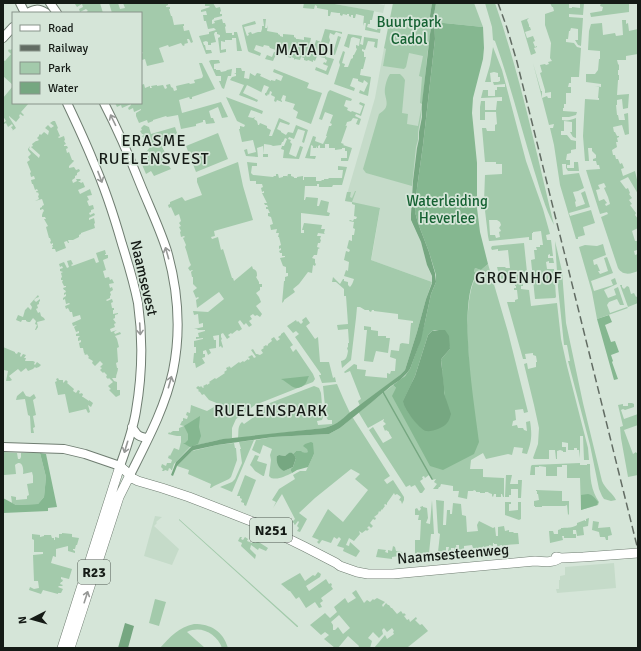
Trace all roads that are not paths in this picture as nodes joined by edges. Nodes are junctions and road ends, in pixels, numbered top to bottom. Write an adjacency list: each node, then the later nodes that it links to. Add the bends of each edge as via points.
1 (20, 3): 4 (main road)
2 (37, 3): 5 (main road)
3 (50, 3): 8 (main road)
4 (25, 12)
5 (27, 12)
6 (28, 12): 7 (main road, via 34,9)
7 (44, 12)
8 (56, 12)
9 (12, 28): 10 (main road)
10 (3, 38)
11 (67, 104): 13 (main road, Naamsevest / R23, one-way to 13, via 102,183 135,287 140,326 141,368)
12 (104, 104): 14 (main road, one-way to 12, via 162,408 175,357 175,291 159,230)
13 (132, 427): 14 (main road, via 138,436); 16 (main road, Naamsevest / R23, one-way to 16)
14 (148, 438): 17 (main road)
15 (3, 447): 16 (main road, via 64,449)
16 (120, 466): 17 (main road); 19 (main road, R23)
17 (130, 474): 18 (main road, Naamsesteenweg / N251, via 138,474 162,488 256,523 336,563 373,573 393,574 535,561 551,557); 20 (main road, R23, one-way to 17, via 119,497)
18 (638, 553)
19 (62, 648)
20 (70, 648)

